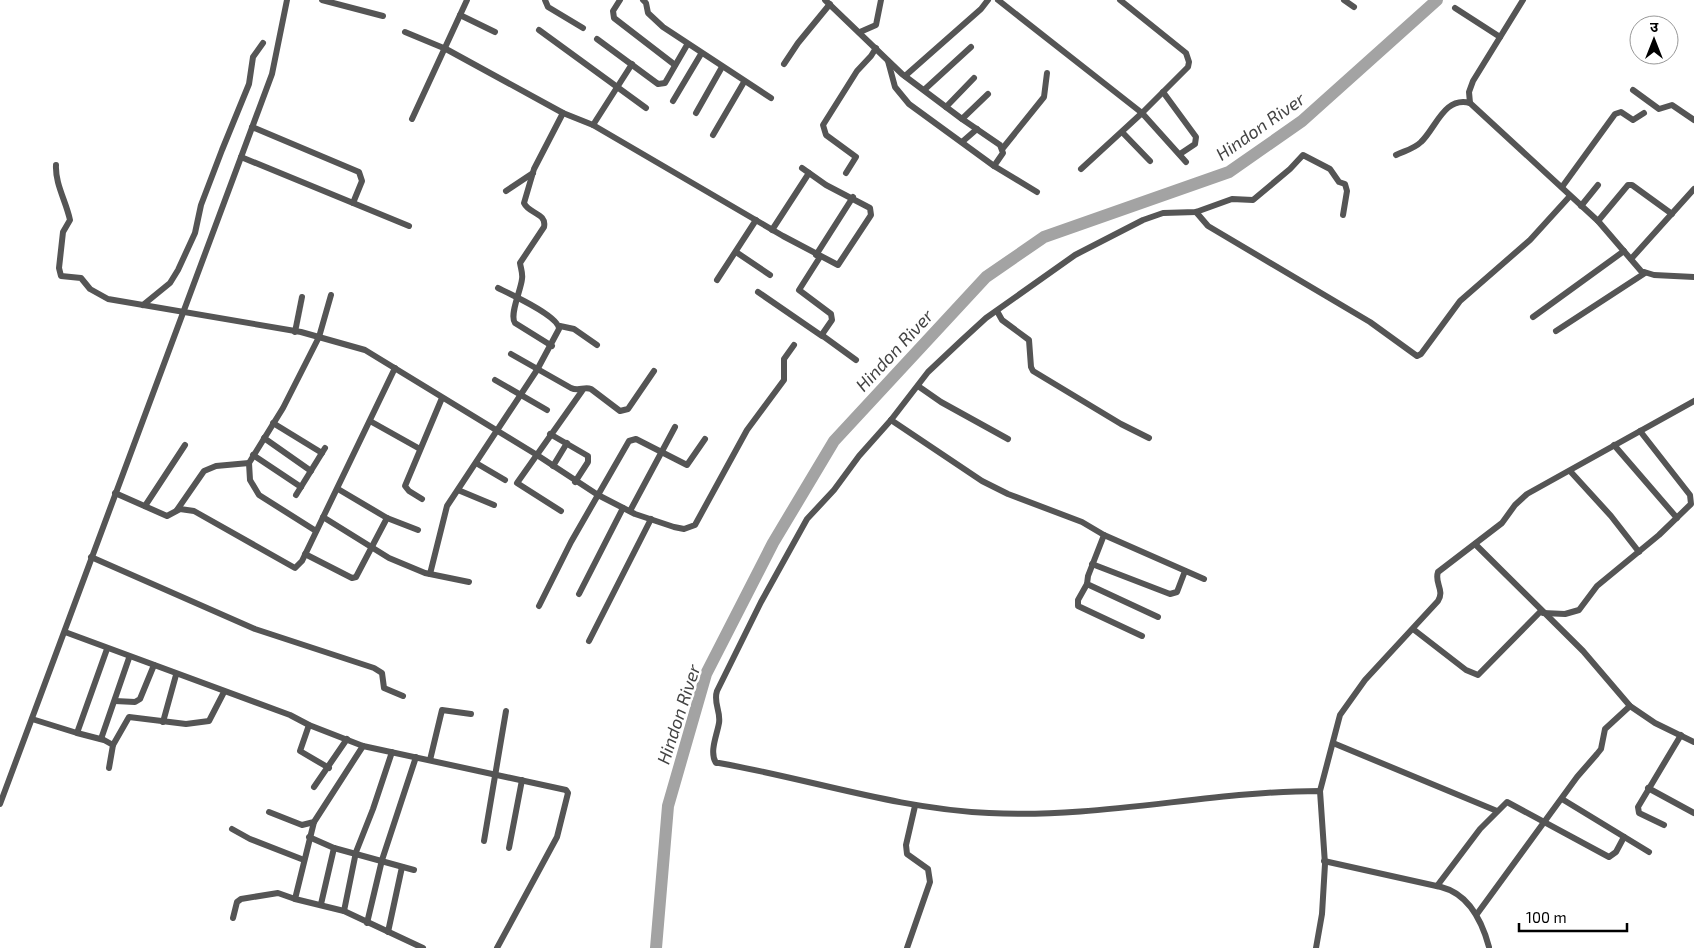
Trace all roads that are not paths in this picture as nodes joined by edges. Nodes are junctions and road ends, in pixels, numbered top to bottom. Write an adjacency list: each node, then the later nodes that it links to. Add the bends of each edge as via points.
1 (287, 0): 58 (street, via 272,74)
2 (322, 0): 17 (street)
3 (467, 0): 16 (street)
4 (545, 0): 18 (street, via 548,7)
5 (620, 0): 34 (street, via 613,11 614,18)
6 (643, 0): 26 (street, via 648,13)
7 (881, 0): 22 (street, via 876,26)
8 (988, 0): 37 (street)
9 (998, 0): 52 (street)
10 (1120, 0): 43 (street, via 1189,57 1188,67)
11 (1344, 0): 14 (street)
12 (1523, 0): 23 (street)
13 (827, 1): 22 (street); 33 (street)
14 (1354, 7)
15 (1455, 8): 23 (street)
16 (460, 15): 21 (street); 29 (street)
17 (383, 16)
18 (584, 28)
19 (539, 30): 40 (street)
20 (404, 32): 29 (street)
21 (495, 32)
22 (860, 32): 28 (street)
23 (1500, 37): 47 (street, via 1470,87)
24 (597, 39): 32 (street)
25 (263, 44): 105 (street, via 253,56 249,84 183,260 170,283)
26 (687, 44): 30 (street); 34 (street)
27 (971, 47): 41 (street)
28 (876, 48): 31 (street); 75 (street, via 857,71 823,126 826,135 856,157)
29 (446, 49): 50 (street); 54 (street)
30 (701, 54): 35 (street); 46 (street)
31 (888, 62): 37 (street); 62 (street, via 895,87 909,104)
32 (632, 64): 34 (street, via 662,85); 40 (street)
33 (784, 64)
34 (675, 65)
35 (722, 67): 39 (street); 51 (street)
36 (1047, 73): 63 (street, via 1044,97)
37 (905, 76): 41 (street)
38 (974, 78): 48 (street)
39 (744, 82): 45 (street); 61 (street)
40 (617, 88): 49 (street); 57 (street)
41 (924, 90): 48 (street)
42 (1633, 90): 56 (street, via 1659,109 1672,105)
43 (1163, 92): 52 (street); 64 (street, via 1196,137 1195,144)
44 (988, 94): 55 (street)
45 (771, 98)
46 (673, 101)
47 (1470, 103): 65 (street, via 1450,105 1421,142); 77 (street)
48 (946, 107): 55 (street)
49 (646, 108)
50 (563, 113): 57 (street); 73 (street)
51 (696, 113)
52 (1142, 113): 60 (street); 64 (street)
53 (1644, 113): 77 (street, via 1633,120 1621,112 1616,114)
54 (412, 119)
55 (962, 120): 59 (street)
56 (1694, 120)
57 (593, 125): 88 (street)
58 (252, 127): 66 (street); 83 (street, via 359,172 362,181)
59 (977, 129): 62 (street); 63 (street)
60 (1122, 132): 67 (street); 72 (street)
61 (713, 134)
62 (962, 142): 70 (street)
63 (1003, 148): 70 (street)
64 (1180, 154): 68 (street)
65 (1396, 155)
66 (241, 157): 83 (street); 107 (street)
67 (1150, 161)
68 (1186, 162)
69 (56, 165): 105 (street, via 56,181 70,220 63,232 61,276 81,278 90,289 108,298)
70 (994, 166): 80 (street)
71 (802, 168): 74 (street)
72 (1081, 169)
73 (533, 173): 79 (street); 104 (street, via 525,205 543,217 545,222 520,263 523,274)
74 (809, 173): 82 (street, via 833,189); 91 (street)
75 (846, 173)
76 (1598, 185): 84 (street)
77 (1562, 187): 81 (street)
78 (1694, 189): 86 (street)
79 (506, 191)
80 (1037, 192)
81 (1570, 196): 84 (street); 85 (street, via 1530,240 1460,301 1417,356 1370,322 1208,226)
82 (853, 197): 94 (street); 94 (street, via 870,208 871,215 838,265)
83 (353, 203): 90 (street)
84 (1581, 206): 89 (street)
85 (1196, 212): 87 (street, via 1224,200 1252,200 1304,155 1330,169 1339,182 1345,184); 106 (street, via 1163,213 1143,220 1075,254)
86 (1672, 214): 89 (street, via 1628,185); 95 (street)
87 (1343, 215)
88 (756, 220): 91 (street); 93 (street)
89 (1598, 221): 92 (street)
90 (409, 226)
91 (772, 230): 94 (street)
92 (1624, 251): 95 (street); 108 (street)
93 (736, 252): 97 (street); 99 (street)
94 (818, 256): 113 (street, via 799,290 831,314 832,320)
95 (1631, 259): 96 (street)
96 (1645, 273): 98 (street); 110 (street)
97 (770, 274)
98 (1694, 278)
99 (717, 280)
100 (498, 288): 104 (street)
101 (758, 292): 113 (street)
102 (331, 295): 112 (street)
103 (302, 297): 111 (street)
104 (519, 298): 109 (street); 116 (street, via 512,320)
105 (143, 305): 107 (street)
106 (997, 310): 123 (street, via 938,362); 138 (street, via 1002,320 1029,340 1033,371)
107 (184, 312): 111 (street); 157 (street)
108 (1533, 317)
109 (560, 326): 114 (street, via 574,328); 116 (street)
110 (1556, 331)
111 (296, 332): 112 (street)
112 (319, 336): 119 (street, via 365,350); 131 (street)
113 (822, 336): 118 (street)
114 (597, 345)
115 (794, 345): 169 (street, via 784,359 784,380 747,430 695,526 684,529)
116 (552, 346): 120 (street)
117 (511, 354): 120 (street)
118 (856, 360)
119 (395, 368): 126 (street); 130 (street)
120 (537, 370): 124 (street, via 571,388); 125 (street)
121 (654, 371): 124 (street, via 625,411 615,409 591,389)
122 (495, 380): 125 (street)
123 (918, 386): 129 (street); 139 (street, via 940,402)
124 (582, 390): 135 (street)
125 (521, 396): 128 (street); 133 (street)
126 (442, 398): 133 (street); 143 (street)
127 (1694, 401): 134 (street)
128 (547, 410)
129 (891, 420): 172 (street, via 982,480 1033,505 1082,522); 225 (street, via 808,520 770,584 716,696 720,716 713,755 719,764)
130 (370, 421): 143 (street); 155 (street)
131 (273, 423): 136 (street); 150 (street, via 324,451)
132 (675, 427): 144 (street)
133 (497, 431): 146 (street); 148 (street)
134 (1640, 431): 142 (street); 168 (street, via 1690,495 1691,504)
135 (550, 434): 140 (street); 146 (street)
136 (264, 438): 145 (street); 150 (street)
137 (705, 438): 144 (street, via 687,465)
138 (1149, 438)
139 (1008, 439)
140 (568, 443): 149 (street); 153 (street, via 588,456 588,462)
141 (185, 445): 162 (street)
142 (1614, 446): 151 (street); 168 (street)
143 (420, 449): 160 (street, via 405,486 409,492)
144 (661, 452): 159 (street, via 636,439 629,441); 165 (street)
145 (253, 455): 147 (street); 154 (street)
146 (537, 455): 149 (street); 164 (street, via 517,483)
147 (248, 463): 163 (street, via 216,466 204,471); 171 (street, via 250,480 259,495)
148 (476, 463): 152 (street); 156 (street)
149 (552, 466): 153 (street)
150 (311, 471): 154 (street)
151 (1570, 471): 173 (street, via 1527,494 1502,523); 175 (street)
152 (505, 480)
153 (576, 482): 159 (street)
154 (301, 487): 158 (street)
155 (338, 489): 166 (street); 167 (street)
156 (458, 490): 161 (street); 180 (street, via 448,506)
157 (115, 493): 162 (street); 177 (street)
158 (296, 495)
159 (598, 495): 165 (street); 185 (street)
160 (422, 498)
161 (494, 505)
162 (145, 506): 163 (street, via 167,516)
163 (177, 510): 176 (street, via 186,508 194,511 290,567 299,565)
164 (561, 510)
165 (627, 510): 169 (street); 184 (street)
166 (323, 517): 171 (street); 174 (street)
167 (387, 518): 170 (street); 174 (street)
168 (1677, 518): 175 (street)
169 (651, 519): 191 (street)
170 (418, 530)
171 (316, 531): 176 (street)
172 (1104, 536): 178 (street); 179 (street)
173 (1475, 544): 186 (street); 188 (street, via 1438,572 1436,577 1441,597)
174 (371, 546): 176 (street, via 354,578); 180 (street, via 389,558)
175 (1639, 552): 186 (street, via 1597,586 1580,610 1565,614)
176 (305, 554)
177 (91, 557): 189 (street); 197 (street, via 255,629 374,668 382,673 384,688)
178 (1092, 564): 179 (street, via 1170,594 1177,592); 183 (street)
179 (1185, 571): 181 (street)
180 (430, 574): 182 (street)
181 (1204, 579)
182 (470, 582)
183 (1087, 584): 187 (street); 190 (street, via 1078,606)
184 (579, 594)
185 (539, 606)
186 (1542, 612): 188 (street, via 1478,675 1466,670); 199 (street, via 1583,651)
187 (1158, 617)
188 (1413, 629): 210 (street, via 1365,680 1340,715)
189 (64, 632): 192 (street); 202 (street)
190 (1142, 636)
191 (588, 641)
192 (108, 649): 193 (street); 205 (street)
193 (129, 658): 194 (street); 198 (street)
194 (154, 665): 195 (street); 198 (street, via 140,700)
195 (176, 675): 196 (street); 203 (street)
196 (224, 692): 203 (street, via 209,721); 204 (street)
197 (403, 696)
198 (115, 701): 207 (street)
199 (1630, 706): 206 (street); 223 (street, via 1605,729 1601,749)
200 (506, 712): 218 (street)
201 (471, 714): 215 (street, via 442,710)
202 (32, 719): 205 (street); 224 (street)
203 (163, 722): 211 (street, via 129,717)
204 (309, 725): 208 (street); 217 (street, via 300,751)
205 (77, 733): 207 (street)
206 (1681, 736): 209 (street); 221 (street)
207 (101, 739): 211 (street)
208 (347, 739): 212 (street); 217 (street)
209 (1694, 742)
210 (1333, 743): 222 (street); 226 (street)
211 (113, 745): 216 (street)
212 (363, 746): 213 (street); 229 (street)
213 (392, 752): 214 (street); 238 (street)
214 (416, 757): 215 (street); 241 (street)
215 (430, 760): 218 (street)
216 (109, 768)
217 (329, 768): 220 (street)
218 (495, 773): 219 (street); 235 (street)
219 (522, 780): 237 (street); 254 (street, via 568,793 557,836)
220 (314, 787)
221 (1648, 788): 228 (street); 231 (street, via 1637,811)
222 (1320, 790): 225 (street, via 1236,794 1040,813 990,813); 242 (street)
223 (1562, 800): 230 (street); 234 (street)
224 (0, 804)
225 (915, 806): 255 (street, via 907,854 928,869 930,877)
226 (1497, 811): 230 (street, via 1507,802 1512,803); 245 (street)
227 (269, 812): 229 (street, via 302,825)
228 (1694, 813)
229 (314, 822): 233 (street)
230 (1545, 823): 234 (street, via 1609,857 1616,852); 249 (street)
231 (1664, 825)
232 (232, 829): 240 (street)
233 (309, 837): 236 (street); 240 (street)
234 (1624, 837): 239 (street)
235 (484, 841)
236 (334, 848): 238 (street); 247 (street)
237 (509, 848)
238 (356, 852): 241 (street); 248 (street)
239 (1649, 852)
240 (304, 860): 246 (street)
241 (382, 860): 243 (street); 251 (street)
242 (1324, 861): 245 (street); 256 (street, via 1322,914)
243 (402, 867): 244 (street); 252 (street)
244 (414, 870)
245 (1436, 886): 249 (street, via 1454,892)
246 (295, 899): 247 (street); 250 (street, via 278,894 241,899 237,902)
247 (321, 904): 248 (street)
248 (344, 911): 251 (street)
249 (1477, 914): 258 (street)
250 (233, 918)
251 (367, 923): 252 (street)
252 (388, 932): 253 (street)
253 (423, 948)
254 (497, 948)
255 (907, 948)
256 (1316, 948)
257 (1481, 948): 258 (street)
258 (1490, 948)

